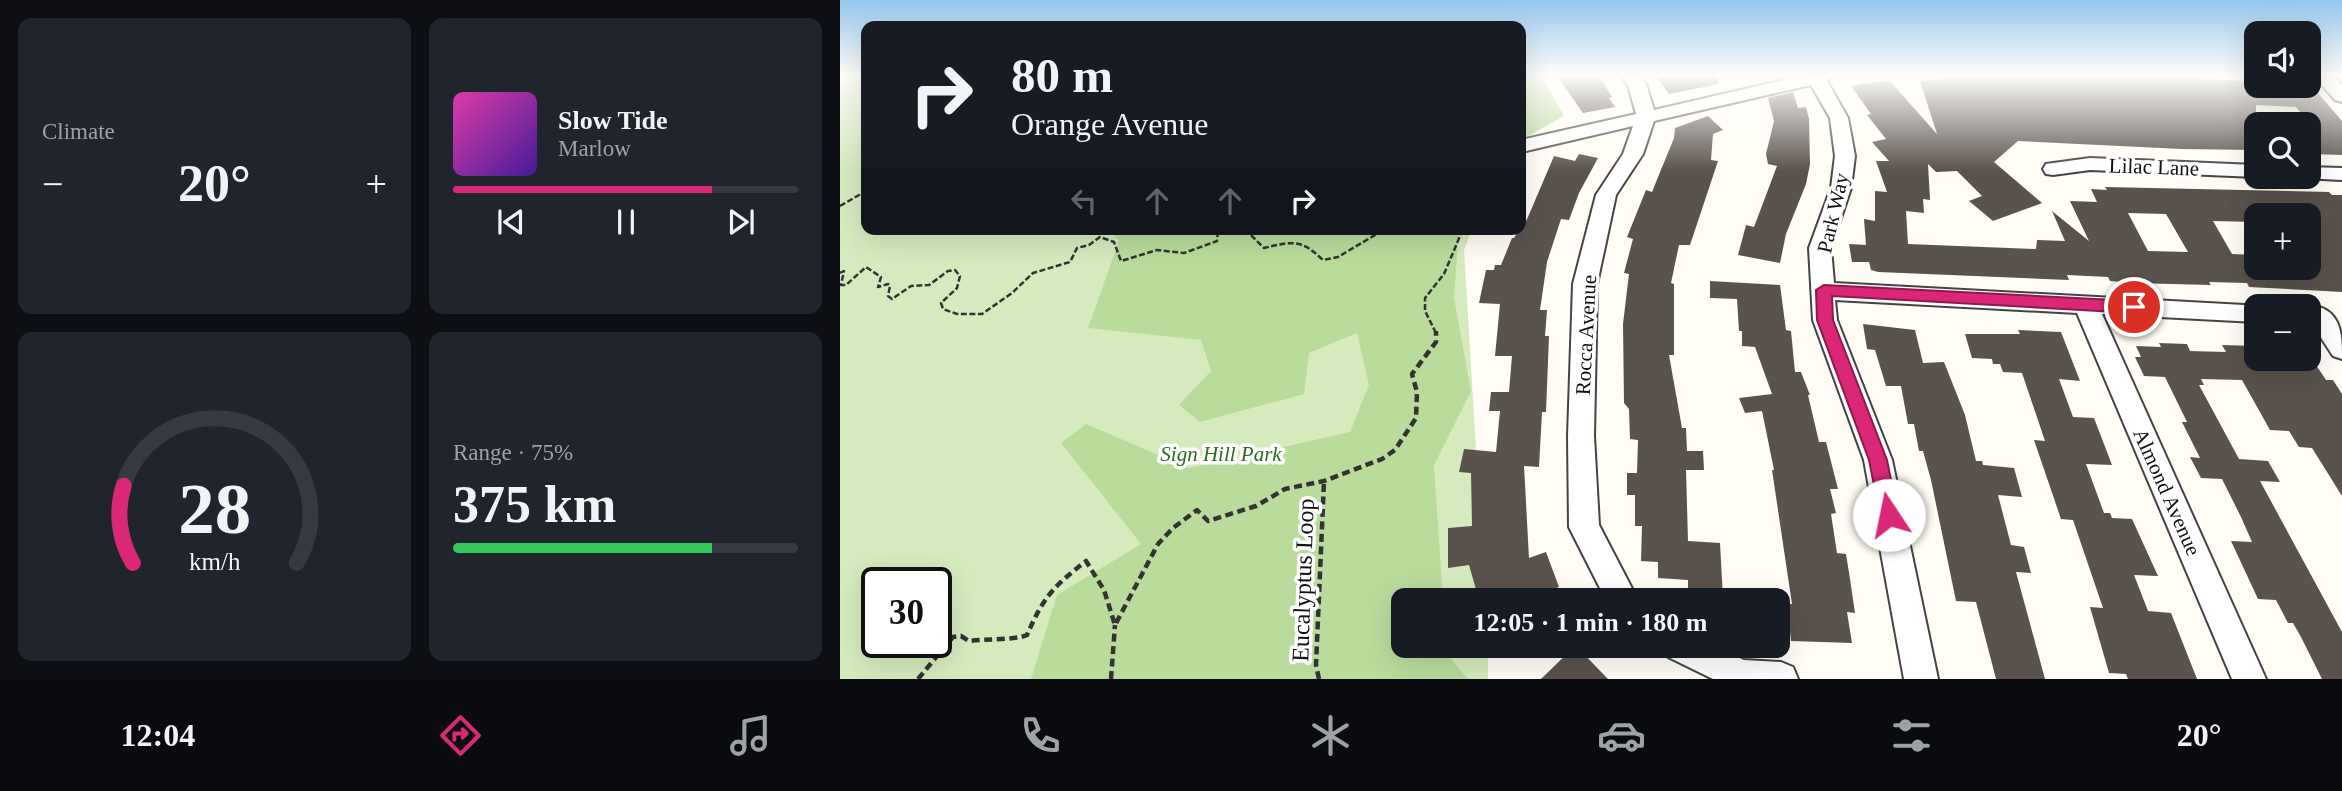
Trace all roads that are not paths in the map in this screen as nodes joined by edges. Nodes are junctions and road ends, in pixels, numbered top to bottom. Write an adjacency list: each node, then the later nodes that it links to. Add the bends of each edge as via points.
1 (1644, 108): 4 (street)
2 (1683, 108): 4 (street)
3 (1834, 108): 10 (street, Park Way, via 1845,156 1841,188 1820,248)
4 (1646, 116): 5 (street); 15 (street, Rocca Avenue, via 1633,154 1606,195 1585,284 1584,527)
5 (1526, 145)
6 (2053, 169): 7 (street, Lilac Lane, via 2090,164)
7 (2244, 170)
8 (2321, 173): 9 (street)
9 (2342, 174)
10 (1824, 290): 11 (street); 18 (street, Park Way, via 1825,320 1878,460)
11 (2086, 305): 12 (street); 19 (street, Almond Avenue)
12 (2244, 312)
13 (2323, 316): 14 (street)
14 (2342, 349)
15 (1616, 588)
16 (1705, 658): 17 (street, via 1743,676)
17 (1781, 679)
18 (1921, 679)
19 (2249, 679)

